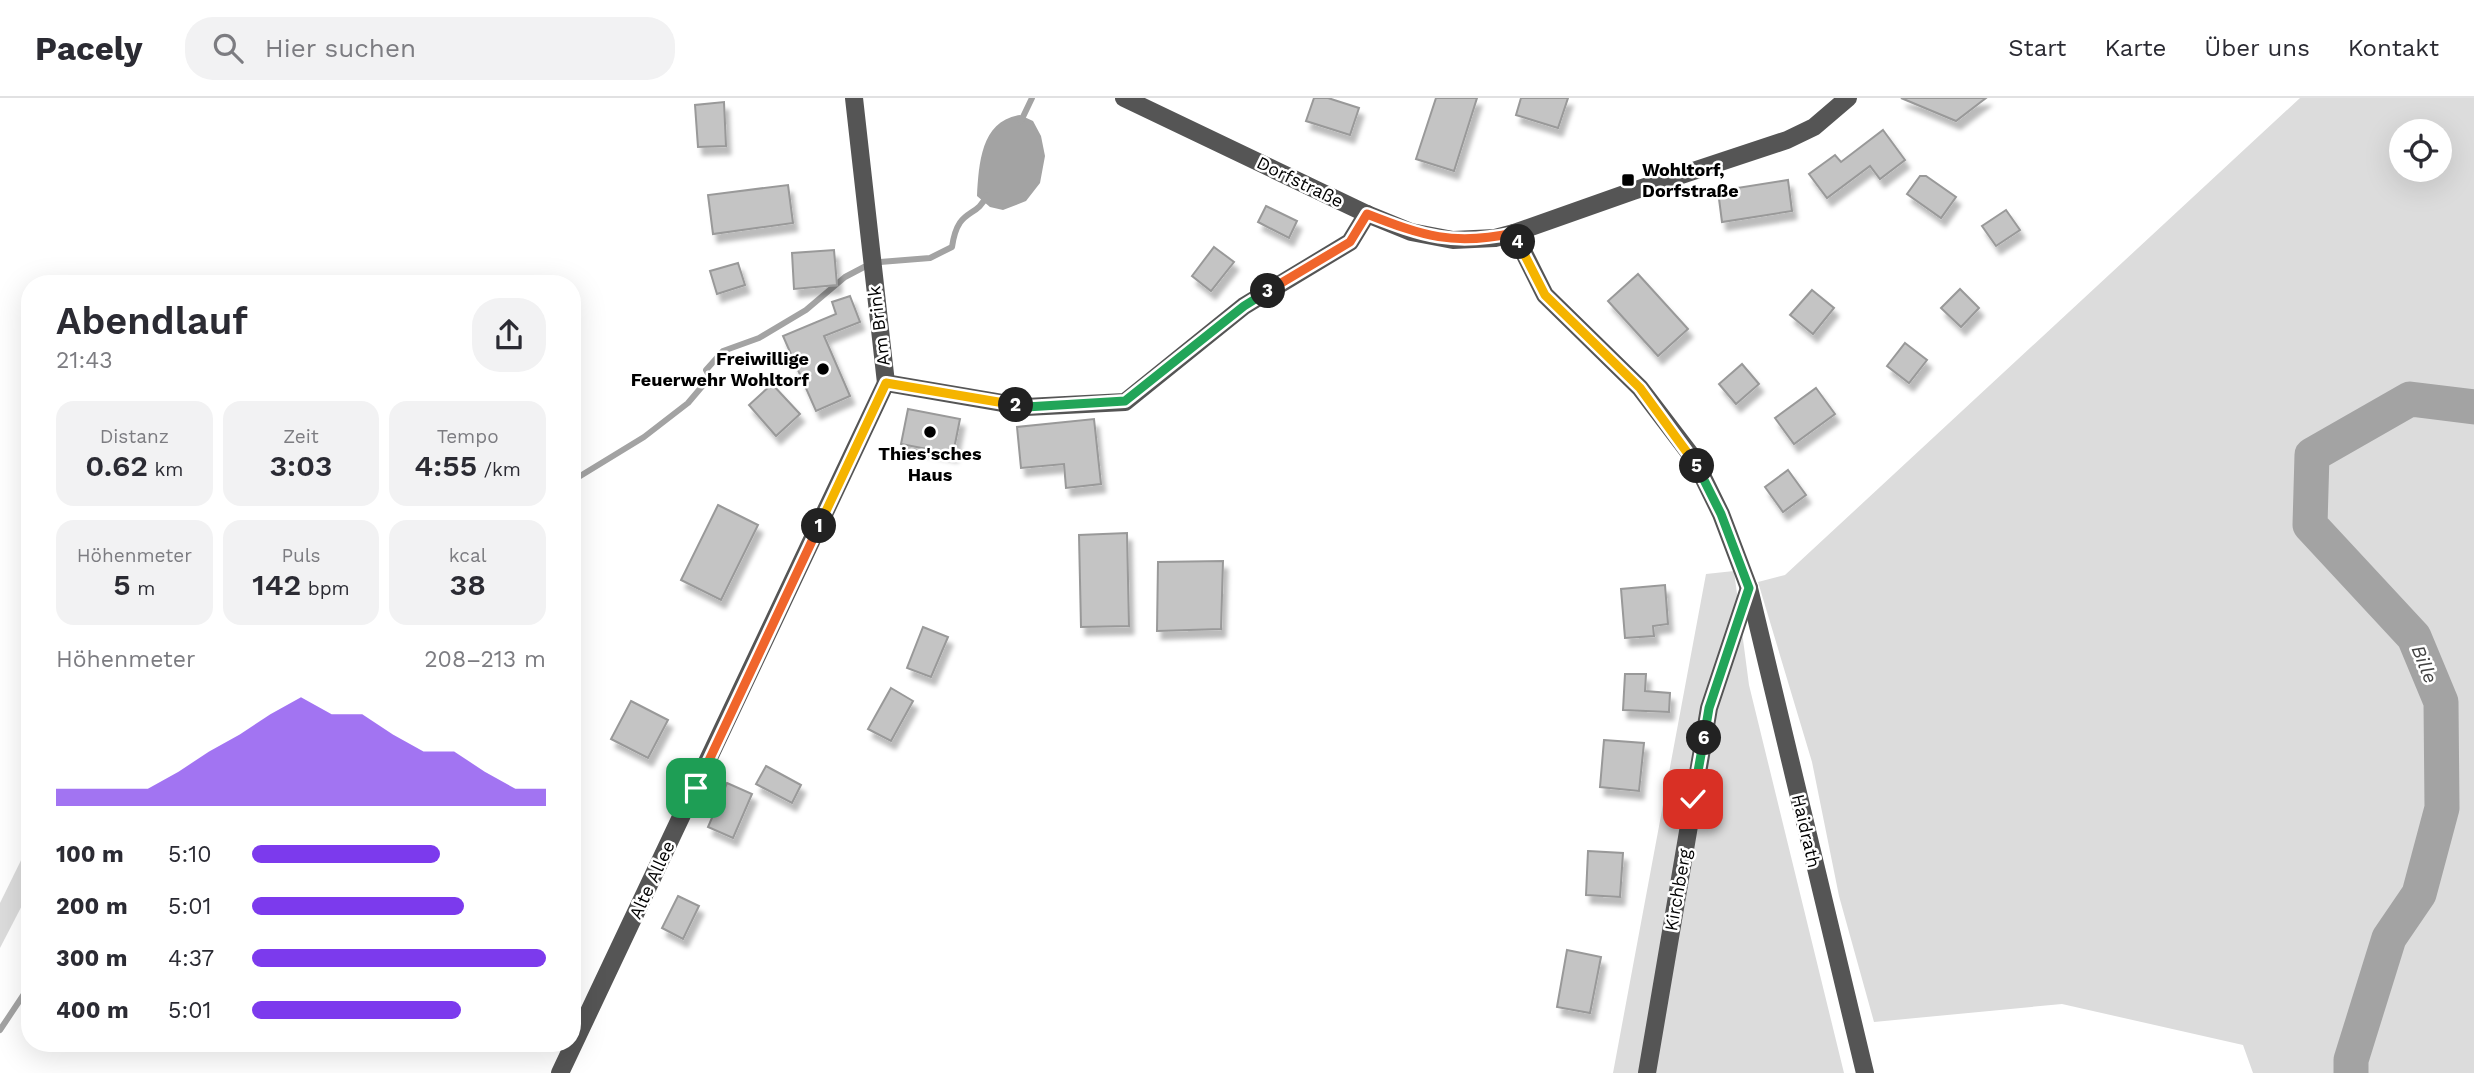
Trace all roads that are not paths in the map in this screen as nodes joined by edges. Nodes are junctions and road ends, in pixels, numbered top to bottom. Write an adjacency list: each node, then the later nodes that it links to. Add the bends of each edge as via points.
1 (854, 98): 6 (street, Am Brink)
2 (1124, 98): 4 (street, Dorfstraße)
3 (1848, 98): 5 (street, Dorfstraße, via 1814,127 1787,141)
4 (1367, 214): 5 (street, Dorfstraße, via 1411,232 1453,240); 6 (street, Am Brink, via 1350,242 1244,306 1125,401 1026,407)
5 (1514, 233): 7 (street, via 1545,295 1640,388 1694,459)
6 (886, 383): 8 (street, Alte Allee)
7 (1749, 588): 11 (street, Kirchberg, via 1709,708); 12 (street, Haidrath)
8 (581, 1029)
9 (570, 1052): 10 (street, Alte Allee)
10 (560, 1073)
11 (1647, 1073)
12 (1865, 1073)

